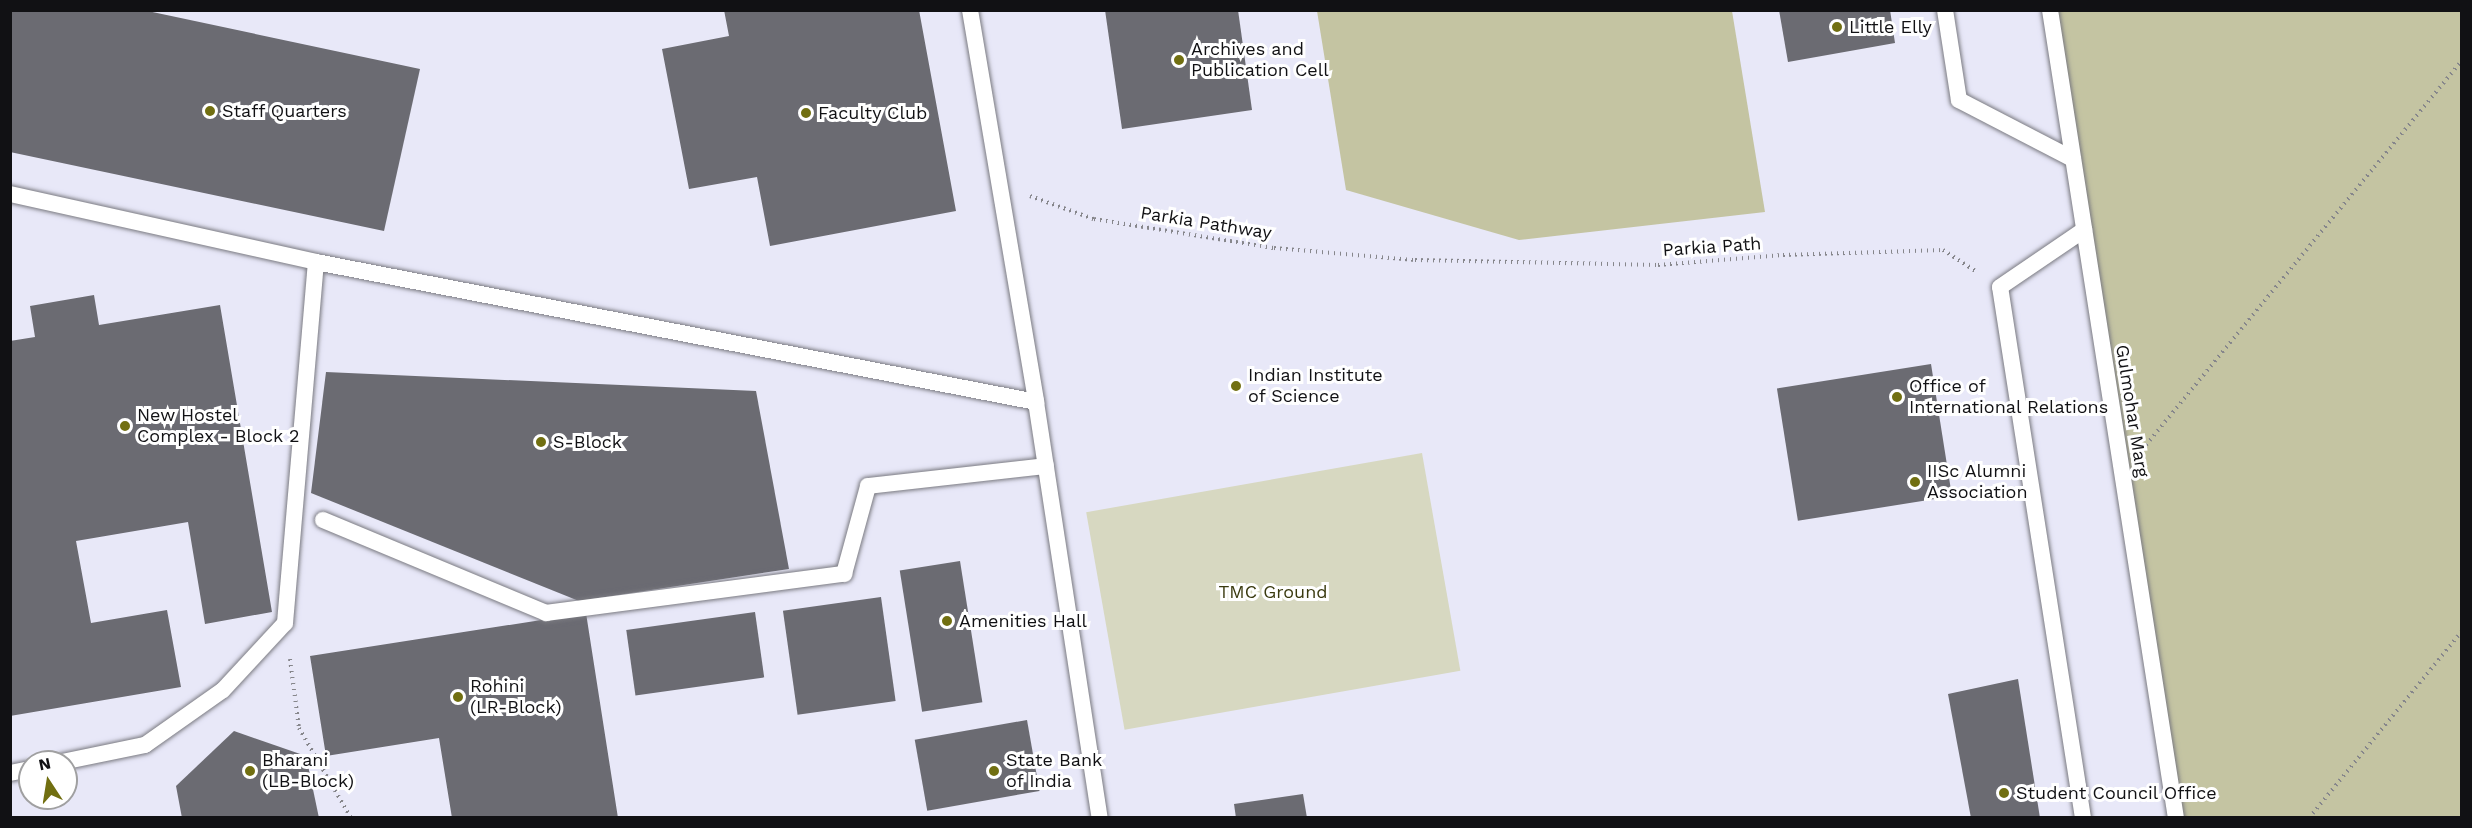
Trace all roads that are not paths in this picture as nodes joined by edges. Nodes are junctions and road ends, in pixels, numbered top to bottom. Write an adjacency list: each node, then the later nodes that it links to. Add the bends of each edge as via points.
1 (970, 10): 8 (lane)
2 (1945, 10): 4 (lane, via 1959,100)
3 (2050, 10): 4 (lane, Gulmohar Marg)
4 (2073, 159): 6 (lane, Gulmohar Marg)
5 (10, 194): 7 (lane)
6 (2084, 231): 13 (lane, via 2001,287); 14 (lane, Gulmohar Marg)
7 (316, 262): 8 (lane); 11 (lane, via 285,623 223,690 145,745)
8 (1036, 402): 9 (lane)
9 (1046, 466): 10 (lane, via 868,486 844,574 546,613); 12 (lane)
10 (323, 520)
11 (78, 759)
12 (1100, 818)
13 (2083, 818)
14 (2176, 818)

